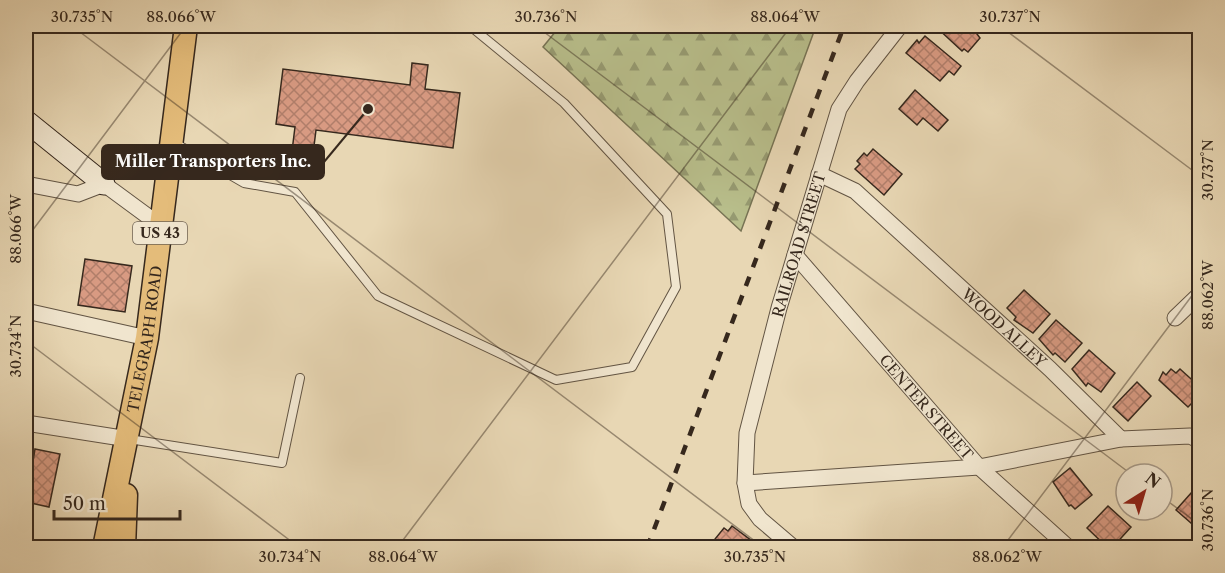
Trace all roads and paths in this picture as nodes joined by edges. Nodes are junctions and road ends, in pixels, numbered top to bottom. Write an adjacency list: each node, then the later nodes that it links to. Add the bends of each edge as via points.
1 (186, 26): 5 (main road, TELEGRAPH ROAD / US 43)
2 (470, 26): 5 (lane, via 564,103 667,214 676,287 632,367 556,380 378,296 295,192 244,183)
3 (900, 26): 6 (street, RAILROAD STREET, via 839,109)
4 (26, 121): 8 (street)
5 (172, 142): 9 (main road, TELEGRAPH ROAD / US 43)
6 (819, 174): 10 (street, RAILROAD STREET); 18 (street, WOOD ALLEY, via 855,191)
7 (26, 184): 8 (street, via 78,194)
8 (104, 184): 9 (street)
9 (160, 226): 14 (main road, TELEGRAPH ROAD / US 43)
10 (795, 255): 20 (street, CENTER STREET); 21 (street, RAILROAD STREET, via 747,433)
11 (1200, 294): 13 (street)
12 (26, 311): 14 (street)
13 (1175, 318)
14 (147, 338): 17 (main road, TELEGRAPH ROAD / US 43)
15 (300, 378): 17 (lane, via 282,463)
16 (26, 423): 17 (street)
17 (128, 439): 22 (main road, TELEGRAPH ROAD / US 43); 23 (main road, TELEGRAPH ROAD / US 43)
18 (1121, 439): 19 (street, via 1190,436); 20 (street)
19 (1200, 441)
20 (979, 466): 21 (street); 25 (street, CENTER STREET)
21 (745, 483): 24 (street, via 749,504 760,519)
22 (104, 548)
23 (124, 548)
24 (794, 548)
25 (1069, 548)

